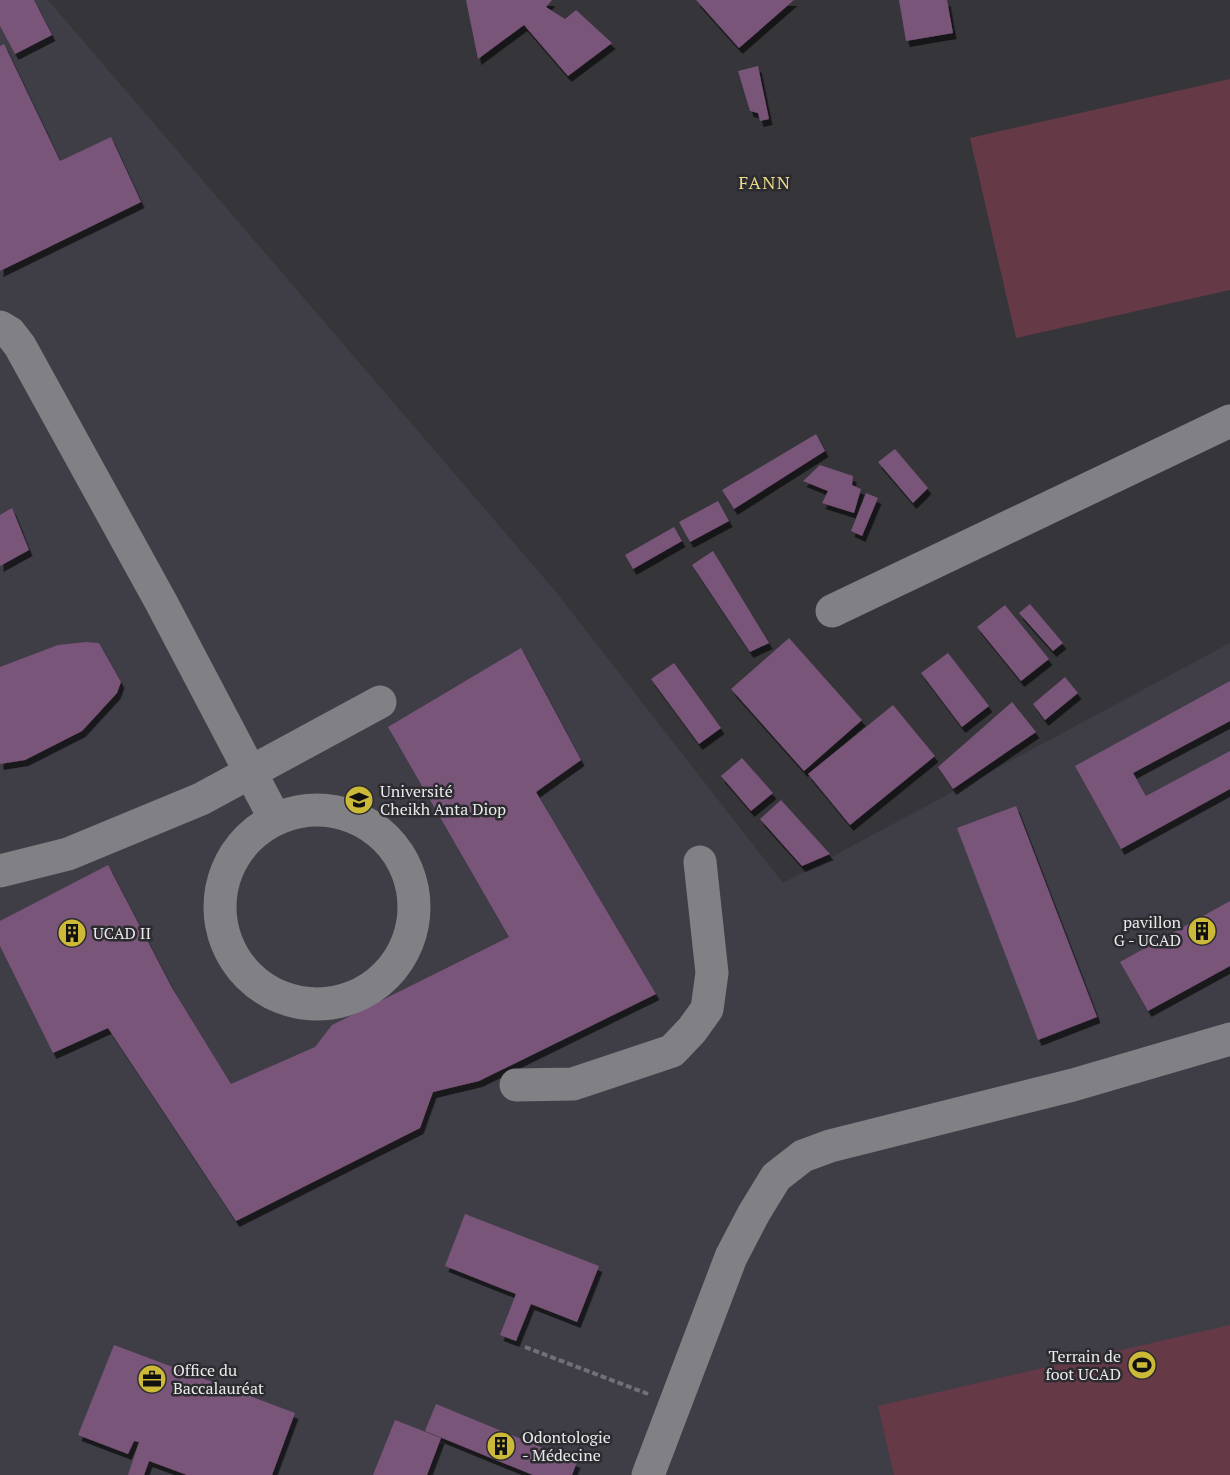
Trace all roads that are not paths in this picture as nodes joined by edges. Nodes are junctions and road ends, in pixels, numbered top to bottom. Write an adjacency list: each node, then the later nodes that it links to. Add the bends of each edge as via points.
1 (0, 327): 5 (street, via 20,346)
2 (1230, 421): 3 (street)
3 (831, 611)
4 (380, 702): 5 (street)
5 (251, 773): 6 (street); 8 (street, via 201,799 78,850)
6 (275, 819): 6 (street, via 256,830 241,846 222,885 222,928 230,948 241,967 275,994 317,1004 359,994 386,975 405,949 414,907 405,865 378,831 339,812 295,812)
7 (700, 862): 10 (street, via 712,974 707,1009 692,1030 672,1051 573,1084)
8 (0, 871)
9 (1230, 1039): 11 (street, via 803,1156 776,1177 740,1239)
10 (516, 1085)
11 (648, 1475)

